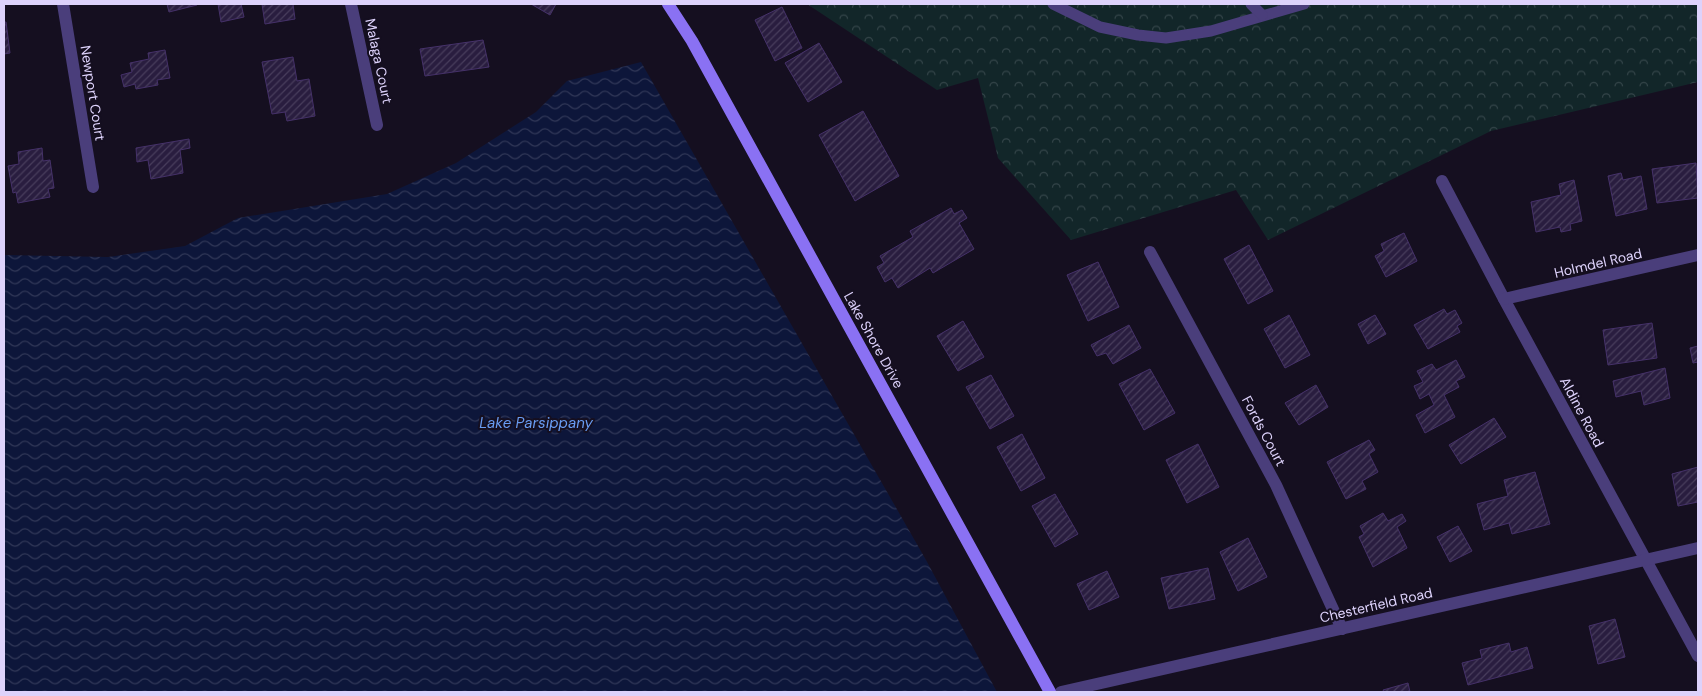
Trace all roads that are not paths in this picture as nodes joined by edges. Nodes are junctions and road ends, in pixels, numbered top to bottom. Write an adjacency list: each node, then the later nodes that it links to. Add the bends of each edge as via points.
1 (63, 4): 10 (street, Newport Court)
2 (351, 4): 8 (street, Malaga Court)
3 (668, 4): 18 (street, Lake Shore Drive, via 692,41)
4 (1052, 4): 7 (lane, via 1100,27 1138,36 1166,38 1211,31)
5 (1251, 4): 7 (lane)
6 (1304, 4): 7 (lane)
7 (1262, 15)
8 (377, 125)
9 (1442, 181): 13 (street, Aldine Road)
10 (93, 187)
11 (1150, 252): 16 (street, Fords Court, via 1276,485)
12 (1698, 255): 13 (street, Holmdel Road)
13 (1504, 299): 15 (street, Aldine Road)
14 (1698, 548): 15 (street, Chesterfield Road)
15 (1645, 560): 16 (street, Chesterfield Road); 17 (street, Aldine Road)
16 (1342, 629): 19 (street, Chesterfield Road)
17 (1698, 656)
18 (1050, 692)
19 (1061, 692)

